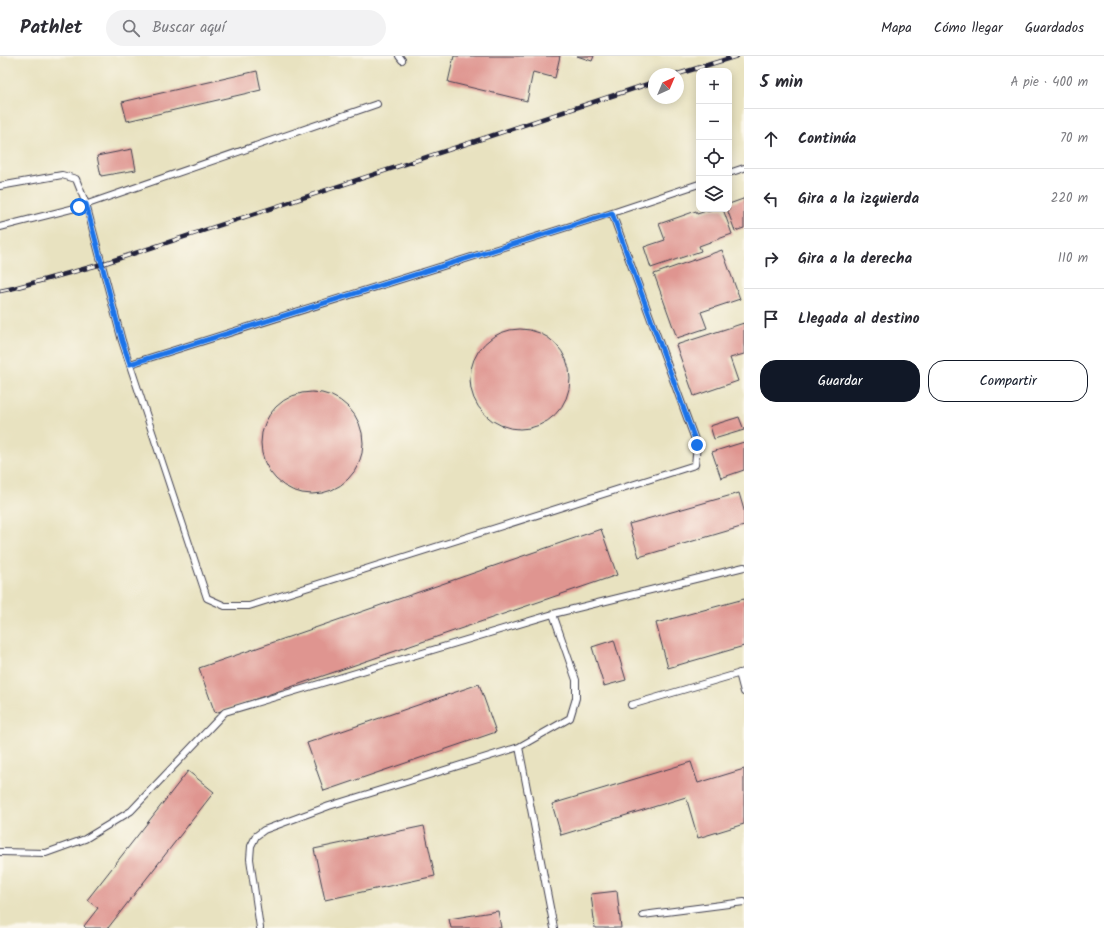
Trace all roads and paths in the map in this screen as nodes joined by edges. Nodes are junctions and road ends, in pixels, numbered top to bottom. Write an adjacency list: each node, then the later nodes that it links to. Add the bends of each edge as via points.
1 (377, 104): 6 (lane)
2 (744, 168): 3 (lane)
3 (732, 172)
4 (696, 185): 7 (lane)
5 (0, 186): 6 (lane, via 62,175 76,179)
6 (86, 204): 8 (lane); 9 (lane)
7 (612, 213): 9 (lane); 9 (lane, via 697,445 694,466 272,599 249,606 224,606 207,598)
8 (0, 227)
9 (130, 364)
10 (744, 567): 11 (lane)
11 (553, 614): 15 (lane, via 576,680 576,698 570,718); 16 (lane, via 225,712 131,811 85,840 46,853)
12 (742, 672): 13 (lane); 14 (lane)
13 (744, 692)
14 (631, 705)
15 (519, 747): 19 (lane, via 330,806 264,830 256,836 251,846 250,859); 20 (lane)
16 (0, 852)
17 (744, 902): 18 (lane)
18 (643, 914)
19 (260, 928)
20 (554, 928)

